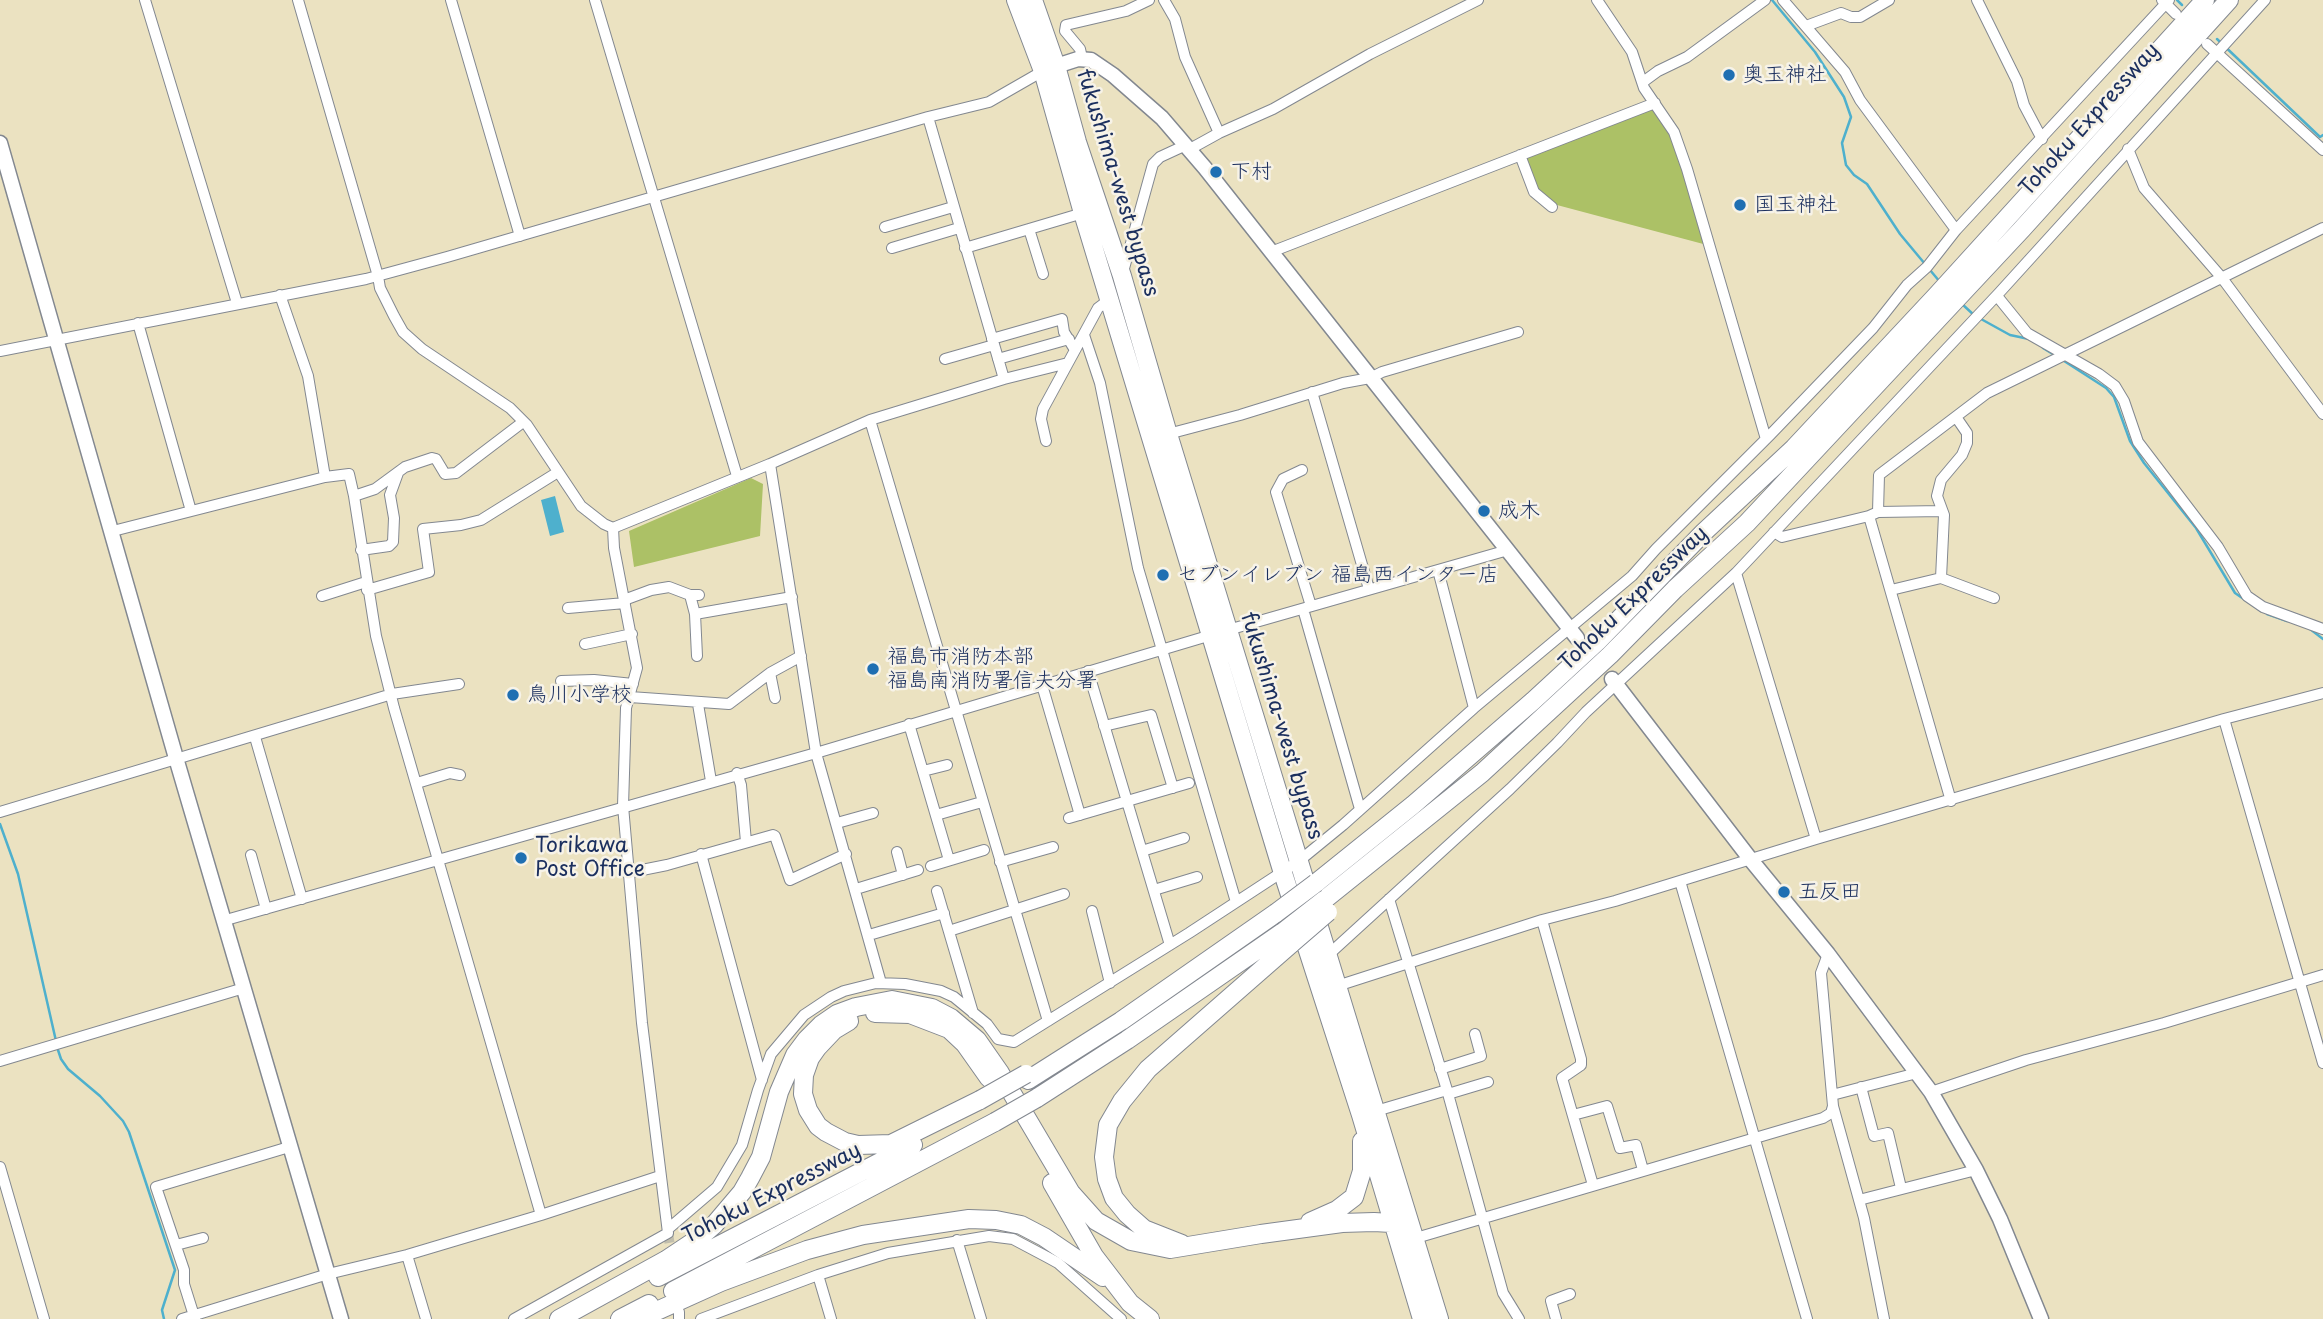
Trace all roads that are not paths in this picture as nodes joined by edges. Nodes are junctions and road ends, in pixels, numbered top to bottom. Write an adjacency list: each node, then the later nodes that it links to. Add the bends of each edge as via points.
1 (145, 0): 57 (street)
2 (298, 0): 50 (street)
3 (451, 0): 44 (street)
4 (595, 0): 35 (street)
5 (1016, 0): 24 (highway)
6 (1033, 0): 24 (highway)
7 (1149, 0): 23 (street, via 1126,11 1066,25 1065,31)
8 (1164, 0): 28 (street)
9 (1478, 0): 28 (street)
10 (1597, 0): 25 (street, via 1632,52)
11 (1765, 0): 25 (street, via 1687,57)
12 (1783, 0): 20 (street)
13 (1889, 0): 20 (street, via 1860,17 1841,13)
14 (1977, 0): 29 (street)
15 (2205, 0): 48 (highway, Tohoku Expressway)
16 (2229, 0): 48 (highway, Tohoku Expressway)
17 (2265, 0): 22 (street)
18 (2165, 1): 19 (street); 29 (street)
19 (2176, 14)
20 (1806, 26): 43 (street, via 1845,72 1860,100)
21 (2207, 44): 22 (street)
22 (2216, 53): 31 (street); 33 (street)
23 (1082, 58): 24 (street); 32 (street, via 1113,75)
24 (1049, 68): 27 (street, via 989,102); 38 (highway, fukushima-west bypass); 51 (highway, fukushima-west bypass)
25 (1643, 82): 26 (street)
26 (1655, 103): 34 (street); 78 (street, via 1674,132 1687,169)
27 (928, 117): 35 (street); 36 (street)
28 (1220, 133): 32 (street)
29 (2042, 139): 43 (street)
30 (0, 143): 61 (street)
31 (2321, 145)
32 (1188, 147): 47 (street); 51 (street, via 1153,163)
33 (2128, 149): 52 (street, via 2144,188); 54 (street)
34 (1520, 155): 37 (street, via 1534,192); 47 (street)
35 (654, 198): 44 (street); 84 (street)
36 (953, 207): 39 (street); 40 (street)
37 (1552, 207)
38 (1083, 213): 42 (street); 55 (highway, fukushima-west bypass)
39 (885, 227)
40 (959, 228): 45 (street); 46 (street)
41 (2323, 228): 52 (street)
42 (1029, 229): 46 (street); 49 (street)
43 (1956, 230): 78 (street, via 1873,328)
44 (520, 236): 50 (street)
45 (892, 248)
46 (965, 248): 63 (street)
47 (1271, 252): 70 (street)
48 (1978, 263): 56 (highway)
49 (1042, 274)
50 (378, 276): 53 (street); 76 (street, via 384,299 403,332)
51 (1122, 276): 77 (highway, fukushima-west bypass)
52 (2222, 278): 66 (street); 73 (street)
53 (280, 295): 57 (street); 85 (street, via 308,376)
54 (1997, 296): 66 (street, via 2022,328); 92 (street)
55 (1110, 299): 60 (street, via 1098,308); 109 (highway, fukushima-west bypass)
56 (1944, 300): 192 (highway, Tohoku Expressway, bridge, via 1747,523 1482,773); 216 (highway, Tohoku Expressway, bridge, via 1597,642 1460,765 1276,913 1121,1021 1027,1077)
57 (237, 303): 58 (street)
58 (138, 323): 61 (street); 87 (street)
59 (1518, 332): 70 (street)
60 (1084, 335): 64 (street); 113 (street, via 1100,383 1138,568)
61 (57, 338): 65 (street); 91 (street)
62 (1069, 339): 63 (street, via 1062,319); 64 (street); 68 (street)
63 (993, 342): 67 (street); 68 (street)
64 (1075, 350): 69 (street)
65 (0, 351)
66 (2064, 355): 74 (street, via 1987,393); 108 (street, via 2115,386 2138,442 2218,547 2247,596 2263,607)
67 (945, 359)
68 (998, 359): 71 (street)
69 (1068, 363): 71 (street); 79 (street, via 1043,409)
70 (1370, 378): 72 (street); 94 (street)
71 (1004, 379): 75 (street)
72 (1312, 392): 77 (street); 99 (street)
73 (2323, 414)
74 (1956, 417): 88 (street, via 1967,443 1941,480 1937,496); 89 (street, via 1879,475)
75 (870, 420): 80 (street); 129 (street)
76 (523, 422): 82 (street); 83 (street, via 456,473 445,474 432,458)
77 (1168, 434): 109 (highway, fukushima-west bypass)
78 (1766, 439): 110 (street)
79 (1046, 441)
80 (770, 464): 84 (street); 102 (street)
81 (1302, 470): 106 (street, via 1283,479 1276,492)
82 (558, 472): 90 (street, via 587,512); 98 (street, via 481,520 424,529 429,572)
83 (397, 474): 86 (street); 93 (street, via 390,495 393,541)
84 (737, 476): 90 (street)
85 (326, 477): 86 (street, via 349,474); 87 (street)
86 (354, 496): 93 (street)
87 (191, 510): 91 (street)
88 (1942, 511): 89 (street); 97 (street)
89 (1874, 514): 92 (street, via 1782,537); 100 (street)
90 (613, 528): 104 (street)
91 (113, 531): 135 (street)
92 (1774, 532): 96 (street)
93 (361, 550): 98 (street)
94 (1508, 550): 95 (street); 110 (street)
95 (1438, 570): 99 (street); 128 (street)
96 (1735, 573): 119 (street); 156 (street)
97 (1941, 578): 100 (street); 103 (street)
98 (366, 586): 101 (street); 124 (street)
99 (1369, 589): 106 (street)
100 (1891, 590): 144 (street)
101 (322, 596)
102 (792, 597): 107 (street); 115 (street)
103 (1994, 598)
104 (625, 601): 105 (street); 107 (street, via 669,587 695,595); 111 (street)
105 (568, 608)
106 (1307, 608): 109 (street); 148 (street)
107 (695, 614): 114 (street)
108 (2323, 629)
109 (1220, 632): 113 (street); 168 (highway, fukushima-west bypass); 172 (highway, fukushima-west bypass)
110 (1574, 633): 128 (street)
111 (632, 634): 112 (street); 121 (street, via 637,668)
112 (585, 644)
113 (1163, 649): 116 (street); 183 (street)
114 (697, 656)
115 (801, 656): 117 (street); 134 (street)
116 (1088, 671): 122 (street); 132 (street)
117 (770, 673): 126 (street); 127 (street, via 729,704)
118 (561, 681): 121 (street)
119 (1614, 682): 167 (street); 182 (street, via 1529,771)
120 (459, 684): 124 (street)
121 (633, 684): 125 (street)
122 (1042, 685): 129 (street); 152 (street)
123 (2323, 693): 130 (street)
124 (392, 694): 133 (street); 141 (street)
125 (630, 697): 127 (street); 147 (street)
126 (775, 698)
127 (698, 704): 140 (street)
128 (1474, 708): 148 (street)
129 (955, 710): 131 (street); 145 (street)
130 (2224, 719): 144 (street); 198 (street)
131 (909, 724): 134 (street); 137 (street)
132 (1104, 726): 143 (street, via 1151,715); 146 (street)
133 (255, 737): 135 (street); 181 (street)
134 (816, 752): 138 (street); 154 (street)
135 (176, 758): 149 (street); 188 (street)
136 (947, 765): 137 (street)
137 (923, 771): 151 (street)
138 (737, 773): 140 (street); 157 (street)
139 (460, 775): 141 (street, via 450,773)
140 (711, 781): 147 (street)
141 (417, 783): 165 (street)
142 (1189, 783): 143 (street)
143 (1173, 788): 146 (street)
144 (1951, 801): 156 (street)
145 (982, 802): 151 (street); 169 (street)
146 (1127, 802): 152 (street); 160 (street)
147 (623, 806): 165 (street); 173 (street)
148 (1360, 809): 168 (street)
149 (3, 812)
150 (873, 813): 154 (street)
151 (936, 815): 166 (street)
152 (1080, 815): 153 (street)
153 (1069, 818)
154 (836, 823): 163 (street)
155 (1184, 838): 160 (street)
156 (1816, 839): 167 (street)
157 (746, 842): 162 (street); 163 (street, via 775,836 790,880)
158 (1054, 847): 169 (street)
159 (984, 850): 166 (street)
160 (1142, 850): 178 (street)
161 (897, 852): 174 (street)
162 (701, 854): 173 (street); 210 (street)
163 (846, 854): 177 (street)
164 (250, 855): 184 (street)
165 (439, 859): 181 (street); 228 (street)
166 (948, 860): 170 (street)
167 (1751, 860): 176 (street); 194 (street)
168 (1299, 861): 172 (street); 195 (highway, fukushima-west bypass)
169 (1000, 862): 185 (street)
170 (931, 866)
171 (918, 870): 174 (street)
172 (1282, 870): 183 (street); 217 (highway, fukushima-west bypass)
173 (627, 873): 224 (street)
174 (903, 875): 177 (street)
175 (1197, 877): 178 (street)
176 (1680, 881): 189 (street); 219 (street)
177 (856, 889): 191 (street)
178 (1154, 890): 193 (street)
179 (937, 891): 187 (street)
180 (1064, 894): 185 (street)
181 (302, 899): 184 (street)
182 (1389, 900): 195 (street); 196 (street)
183 (1236, 902): 193 (street)
184 (265, 909): 188 (street)
185 (1014, 909): 190 (street); 204 (street)
186 (1092, 912): 200 (street)
187 (944, 913): 190 (street); 191 (street)
188 (226, 920): 202 (street)
189 (1542, 920): 196 (street); 218 (street, via 1581,1059 1581,1065 1562,1078)
190 (949, 931): 203 (street)
191 (869, 935): 199 (street)
192 (1287, 937): 216 (highway, bridge, via 1037,1098); 237 (highway, via 1148,1069 1108,1125 1105,1168 1114,1198 1144,1228)
193 (1170, 945): 200 (street)
194 (1828, 954): 209 (street); 215 (street, via 1821,973)
195 (1328, 956): 201 (highway, fukushima-west bypass)
196 (1407, 962): 201 (street); 208 (street)
197 (2323, 975): 198 (street)
198 (2300, 981): 207 (street); 214 (street)
199 (881, 983): 203 (street, via 941,991); 210 (street, via 844,990 804,1015 771,1054)
200 (1110, 983): 204 (street)
201 (1337, 986): 217 (highway, fukushima-west bypass)
202 (244, 988): 206 (street); 220 (street)
203 (973, 1013): 204 (street, via 1006,1042 1014,1042)
204 (1048, 1021)
205 (1475, 1034): 208 (street, via 1481,1056)
206 (0, 1061)
207 (2323, 1063)
208 (1440, 1069): 213 (street)
209 (1917, 1073): 212 (street); 214 (street)
210 (763, 1081): 231 (street, via 742,1145 717,1187)
211 (1488, 1082): 213 (street)
212 (1861, 1087): 215 (street); 226 (street, via 1874,1136 1888,1133)
213 (1447, 1092): 217 (street); 229 (street)
214 (1931, 1092): 223 (street)
215 (1833, 1100): 219 (street, via 1823,1118); 227 (street)
216 (987, 1109): 241 (highway, via 891,1144 871,1146 845,1142 818,1126 802,1085 817,1048 834,1030 855,1018 882,1012 910,1014 949,1030 979,1062); 251 (highway, Tohoku Expressway); 252 (highway, Tohoku Expressway)
217 (1369, 1113): 230 (highway, fukushima-west bypass); 232 (highway, via 1354,1197); 234 (highway, fukushima-west bypass)
218 (1573, 1115): 222 (street, via 1607,1106 1620,1148 1636,1145); 225 (street)
219 (1755, 1136): 222 (street); 261 (street)
220 (289, 1147): 236 (street, via 156,1187); 239 (street)
221 (0, 1167): 245 (street)
222 (1643, 1170): 225 (street)
223 (1976, 1170): 226 (street); 263 (street)
224 (660, 1176): 228 (street); 231 (street)
225 (1593, 1185): 229 (street)
226 (1901, 1188): 227 (street)
227 (1859, 1200): 262 (street)
228 (541, 1215): 238 (street)
229 (1481, 1219): 234 (street); 259 (street, via 1503,1293)
230 (1391, 1223): 232 (highway); 234 (highway); 244 (highway, fukushima-west bypass)
231 (667, 1229): 249 (street, via 668,1233)
232 (1294, 1229): 237 (highway)
233 (203, 1238): 236 (street)
234 (1416, 1238): 244 (highway, fukushima-west bypass)
235 (957, 1240): 240 (street, via 888,1253); 256 (street); 257 (street, via 989,1236 1030,1246)
236 (177, 1245): 243 (street)
237 (1189, 1246): 250 (highway, via 1144,1245 1096,1221 1071,1193 977,1040 932,1008 882,1001 838,1014 795,1055 761,1157 742,1192 714,1225 666,1260)
238 (407, 1255): 239 (street); 248 (street)
239 (328, 1275): 243 (street); 247 (street)
240 (818, 1275): 254 (street); 255 (street)
241 (1117, 1287): 253 (highway, via 1021,1225 969,1219 863,1235 807,1250); 258 (highway)
242 (1570, 1294): 260 (street, via 1551,1301)
243 (194, 1317): 246 (street)
244 (1433, 1317)
245 (44, 1319)
246 (182, 1319)
247 (341, 1319)
248 (426, 1319)
249 (514, 1319)
250 (559, 1319)
251 (577, 1319)
252 (620, 1319)
253 (639, 1319)
254 (701, 1319)
255 (831, 1319)
256 (981, 1319)
257 (1121, 1319)
258 (1150, 1319)
259 (1519, 1319)
260 (1556, 1319)
261 (1807, 1319)
262 (1884, 1319)
263 (2041, 1319)

